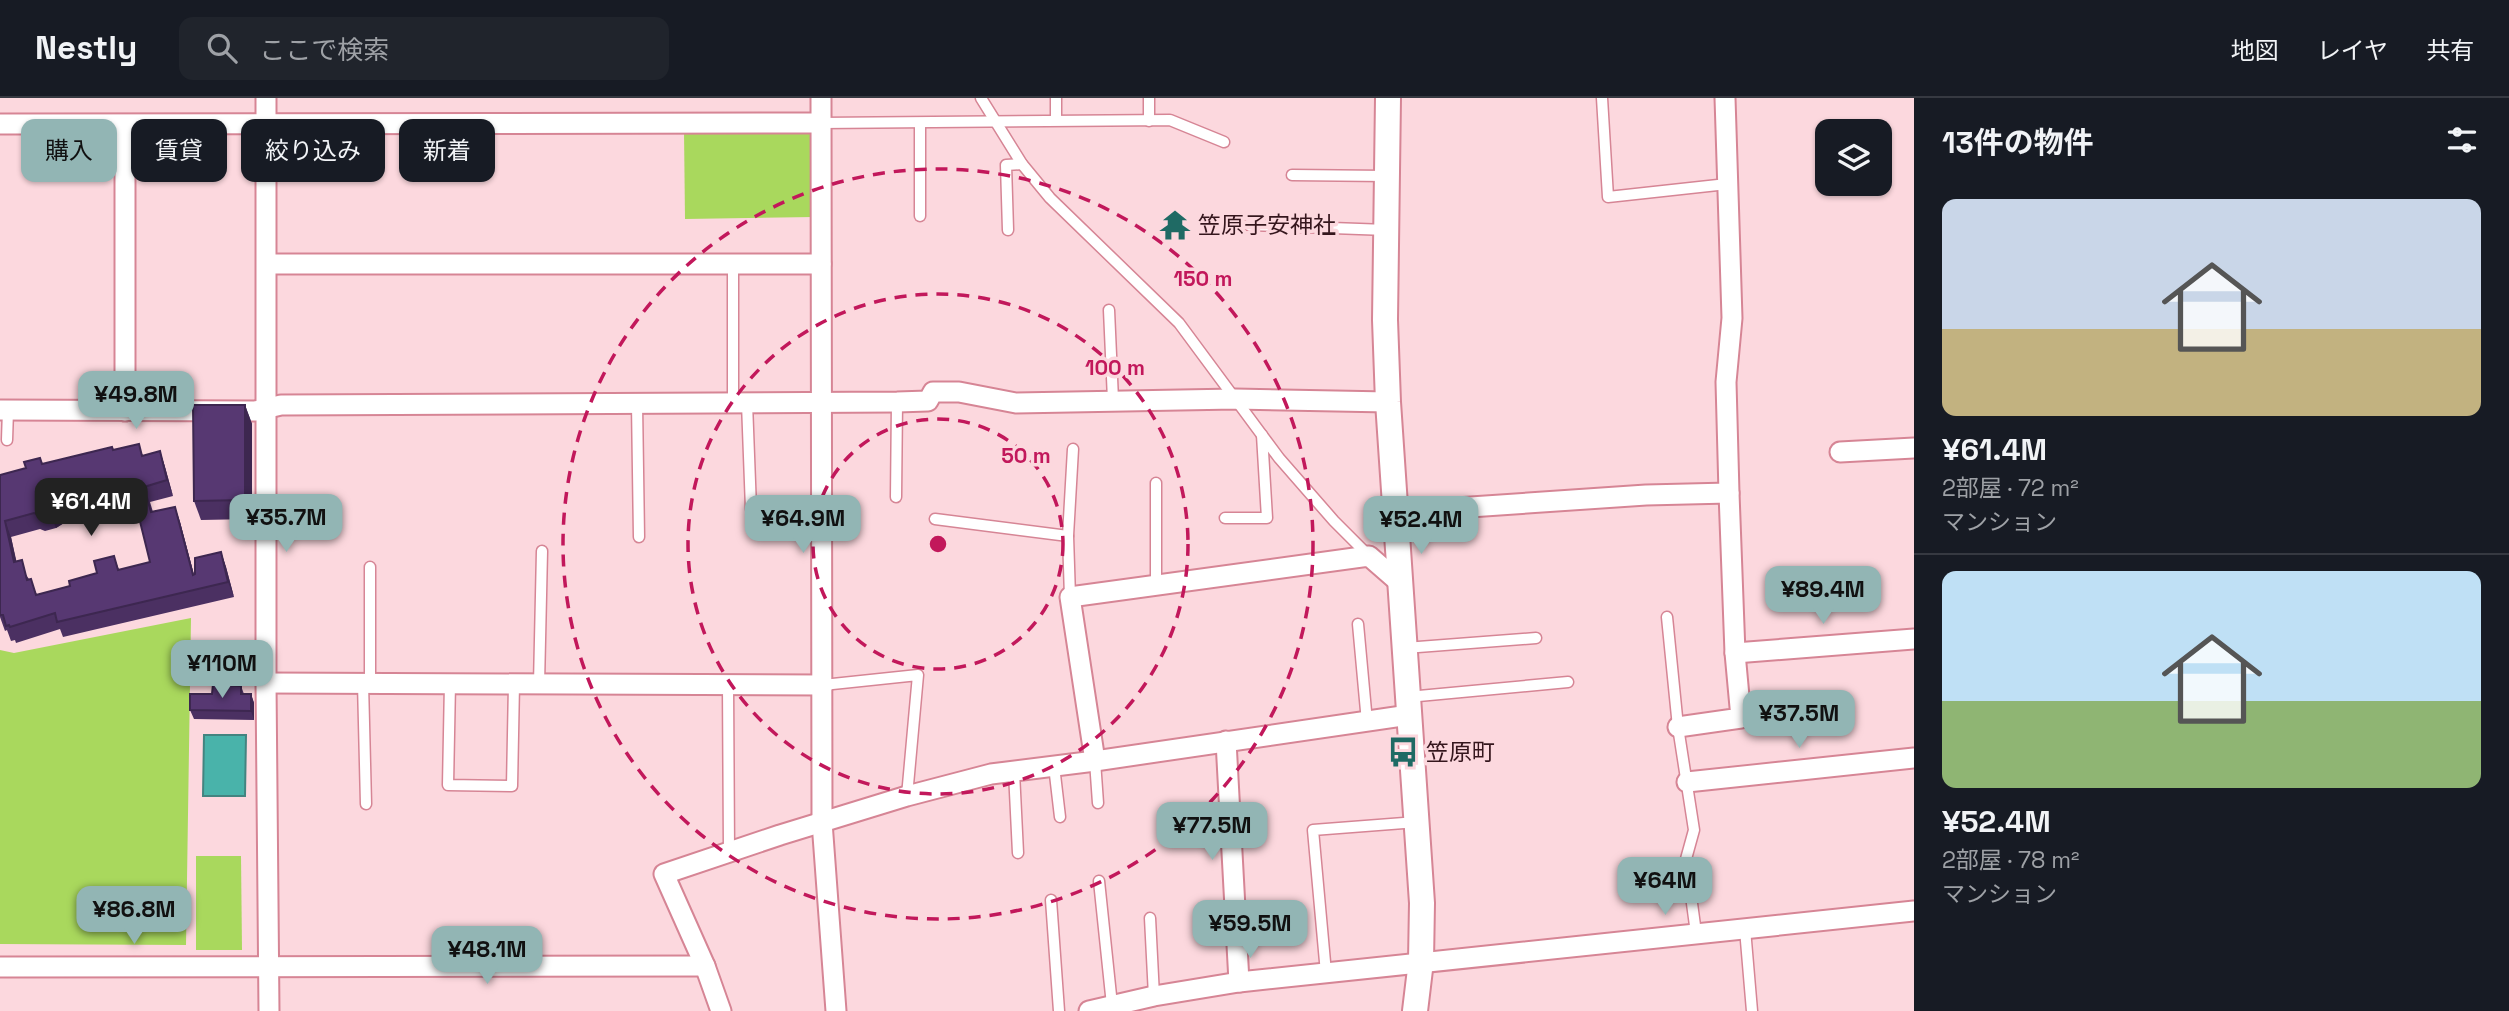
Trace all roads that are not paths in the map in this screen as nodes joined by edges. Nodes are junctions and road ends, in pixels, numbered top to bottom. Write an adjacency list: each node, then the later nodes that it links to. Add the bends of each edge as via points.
1 (266, 98): 9 (street)
2 (821, 98): 13 (street)
3 (981, 98): 12 (lane)
4 (1056, 98): 10 (lane)
5 (1149, 98): 11 (lane)
6 (1388, 98): 22 (street)
7 (1602, 98): 24 (lane, via 1608,197)
8 (1725, 98): 24 (street)
9 (267, 119)
10 (1056, 120): 11 (lane); 12 (lane)
11 (1149, 121): 19 (lane, via 1170,120)
12 (994, 122): 14 (lane); 20 (lane)
13 (820, 123): 14 (lane); 18 (street); 31 (street)
14 (920, 123): 25 (lane)
15 (0, 124): 16 (street)
16 (125, 125): 17 (street); 42 (street)
17 (241, 125)
18 (385, 125)
19 (1224, 142)
20 (1022, 164): 27 (lane, via 1006,165); 33 (lane, via 1050,198 1179,323)
21 (1292, 176): 22 (lane)
22 (1387, 176): 28 (street)
23 (267, 182): 29 (street)
24 (1727, 184): 49 (street, via 1732,318 1726,382)
25 (920, 216)
26 (1249, 225): 28 (lane)
27 (1007, 230)
28 (1387, 230): 36 (street)
29 (268, 264): 30 (street); 40 (street)
30 (733, 264): 31 (street); 37 (lane)
31 (821, 264): 38 (street)
32 (1109, 310): 34 (lane)
33 (1235, 399): 34 (street); 36 (street); 43 (lane)
34 (1113, 400): 35 (street, via 1016,402 933,392 928,401)
35 (897, 402): 38 (street); 50 (lane)
36 (1388, 402): 52 (street)
37 (740, 403): 38 (street); 39 (street); 51 (lane)
38 (822, 403): 76 (street)
39 (637, 404): 40 (street); 56 (lane)
40 (267, 408): 42 (street); 71 (street)
41 (4, 410): 42 (street); 44 (lane)
42 (125, 411)
43 (1262, 435): 53 (lane, via 1267,518); 58 (lane)
44 (8, 440)
45 (1914, 448): 47 (street)
46 (1073, 449): 55 (lane)
47 (1840, 452)
48 (1156, 483): 61 (lane)
49 (1729, 493): 52 (street); 68 (street)
50 (896, 497)
51 (751, 509)
52 (1396, 512): 60 (street)
53 (1225, 518)
54 (935, 519): 55 (lane)
55 (1068, 536): 62 (lane)
56 (639, 537)
57 (542, 551): 74 (lane)
58 (1369, 556): 60 (street); 61 (street)
59 (370, 567): 69 (lane)
60 (1400, 583): 67 (street)
61 (1156, 585): 62 (street)
62 (1070, 597): 82 (street)
63 (1667, 617): 79 (lane)
64 (1358, 624): 78 (lane)
65 (1536, 638): 67 (lane)
66 (1914, 639): 68 (street)
67 (1405, 648): 77 (street)
68 (1735, 653): 79 (street, via 1741,718)
69 (367, 682): 71 (street); 72 (street); 88 (lane)
70 (1568, 682): 77 (lane)
71 (266, 683): 101 (street)
72 (450, 683): 73 (street); 73 (lane, via 448,785 512,786)
73 (513, 684): 74 (street)
74 (539, 684): 75 (street)
75 (728, 685): 76 (street); 92 (lane)
76 (823, 685): 86 (lane, via 918,675); 90 (street)
77 (1408, 706): 78 (street); 91 (street)
78 (1367, 722): 80 (street)
79 (1678, 727): 85 (lane)
80 (1226, 741): 82 (street); 105 (street)
81 (1914, 758): 85 (street)
82 (1094, 761): 83 (street); 87 (lane)
83 (1054, 766): 84 (street); 89 (lane)
84 (1014, 772): 86 (street); 93 (lane)
85 (1687, 782): 99 (lane, via 1695,830 1686,859)
86 (907, 796): 90 (street)
87 (1098, 803)
88 (366, 804)
89 (1060, 817)
90 (822, 822): 92 (street); 110 (street)
91 (1418, 822): 100 (street); 104 (lane, via 1312,830)
92 (729, 851): 102 (street, via 664,874)
93 (1018, 853)
94 (1099, 881): 107 (lane)
95 (1051, 900): 111 (lane)
96 (1914, 911): 98 (street)
97 (1150, 918): 106 (lane)
98 (1745, 929): 99 (street); 114 (lane)
99 (1696, 933): 100 (street)
100 (1420, 961): 104 (street); 113 (street)
101 (269, 966): 102 (street); 103 (street); 108 (street)
102 (705, 966): 109 (street)
103 (0, 967)
104 (1326, 973): 105 (street)
105 (1239, 982): 106 (street)
106 (1154, 996): 107 (street)
107 (1112, 1005): 112 (street)
108 (268, 1011)
109 (721, 1011)
110 (836, 1011)
111 (1059, 1011)
112 (1089, 1011)
113 (1415, 1011)
114 (1752, 1011)

